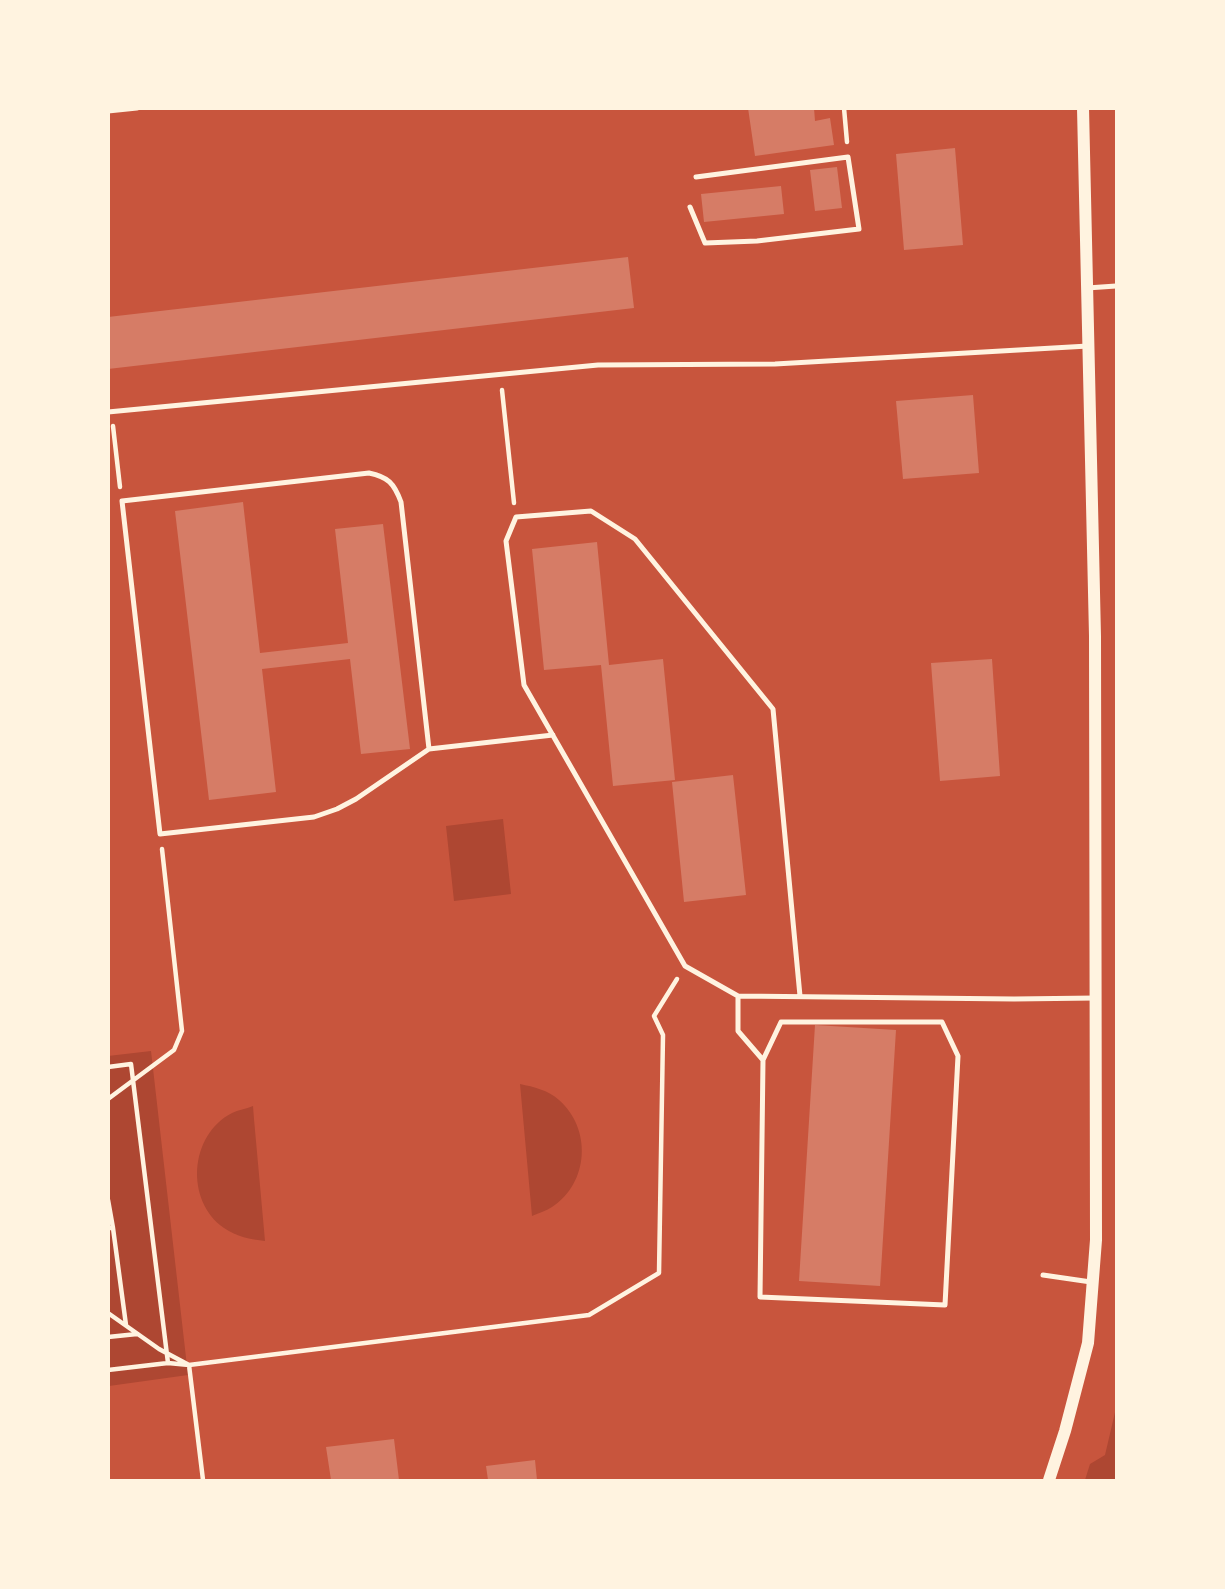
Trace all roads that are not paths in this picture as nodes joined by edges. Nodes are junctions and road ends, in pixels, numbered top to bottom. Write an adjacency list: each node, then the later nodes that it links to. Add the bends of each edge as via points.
1 (137, 108): 3 (lane)
2 (1083, 108): 7 (street)
3 (108, 111)
4 (696, 177): 5 (lane, via 848,157 859,229 705,243)
5 (690, 207)
6 (1116, 286): 7 (lane)
7 (1087, 288): 8 (street)
8 (1088, 346): 9 (lane, via 775,364 598,365); 14 (street)
9 (110, 412)
10 (553, 735): 11 (lane); 12 (lane, via 685,966); 13 (lane, via 524,685 506,541 516,517 591,511 635,539 773,709)
11 (429, 749): 11 (lane, via 401,502 395,485 369,473 122,501 160,834 314,817 356,799)
12 (738, 996): 13 (lane); 15 (lane, via 738,1031)
13 (800, 996): 14 (lane)
14 (1096, 998): 17 (street)
15 (763, 1060): 15 (lane, via 760,1297 946,1305 958,1056 942,1022 781,1022)
16 (1043, 1275): 17 (lane)
17 (1094, 1282): 18 (street, via 1088,1343)
18 (1049, 1480)

